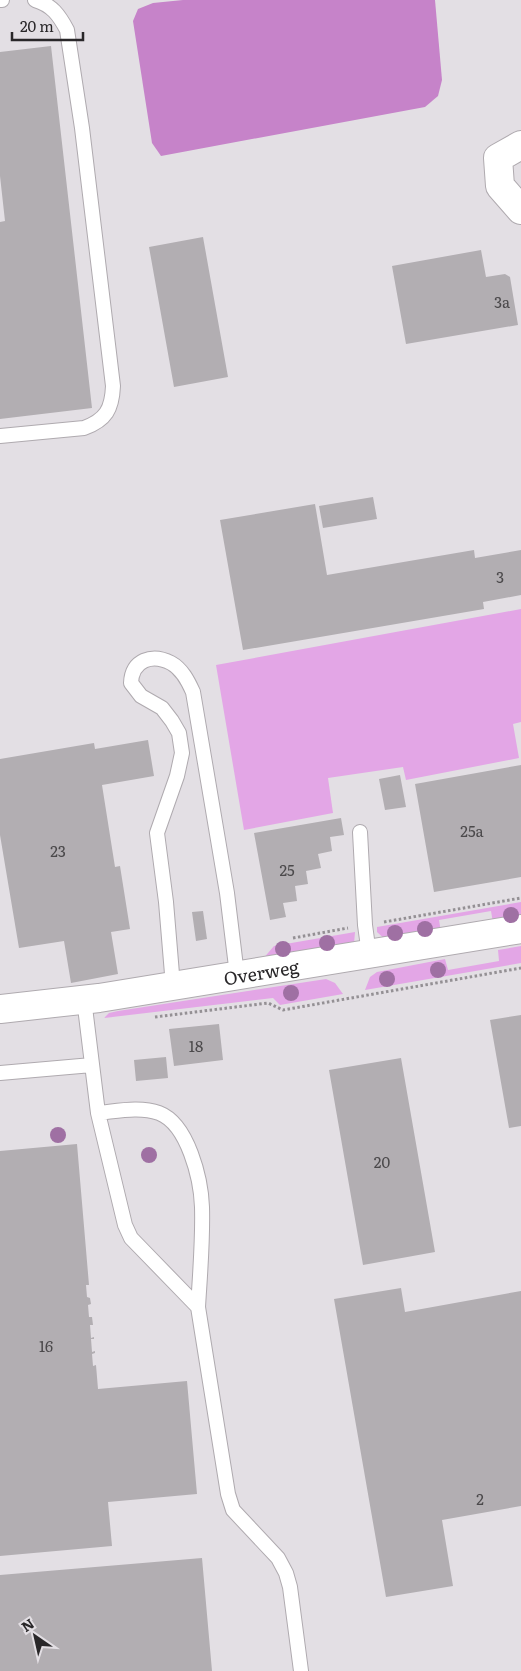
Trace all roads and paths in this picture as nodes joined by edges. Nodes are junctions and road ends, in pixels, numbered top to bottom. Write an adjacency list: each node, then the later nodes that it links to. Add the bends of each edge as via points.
1 (35, 0): 4 (lane, via 52,7 67,30 82,128 112,402 96,424 84,428)
2 (521, 145): 3 (street, via 498,158 500,186)
3 (521, 210)
4 (0, 436)
5 (360, 832): 7 (lane)
6 (521, 929): 7 (street, Overweg)
7 (369, 954): 9 (street, Overweg)
8 (521, 968): 13 (path, via 283,1010 268,1003)
9 (237, 975): 10 (street, Overweg); 10 (lane, via 227,893 192,692 183,674 173,664 154,658 135,666 131,683 141,696 162,708 172,721 179,733 182,753 157,833)
10 (173, 986): 11 (street, Overweg)
11 (84, 999): 12 (street, Overweg); 14 (lane)
12 (0, 1008)
13 (154, 1017)
14 (92, 1065): 15 (lane); 16 (lane)
15 (0, 1073)
16 (98, 1113): 17 (lane, via 117,1195 131,1238); 17 (lane, via 146,1110 161,1114 186,1140 202,1206)
17 (198, 1307): 18 (lane, via 228,1494 233,1510 278,1558 286,1573)
18 (301, 1671)

